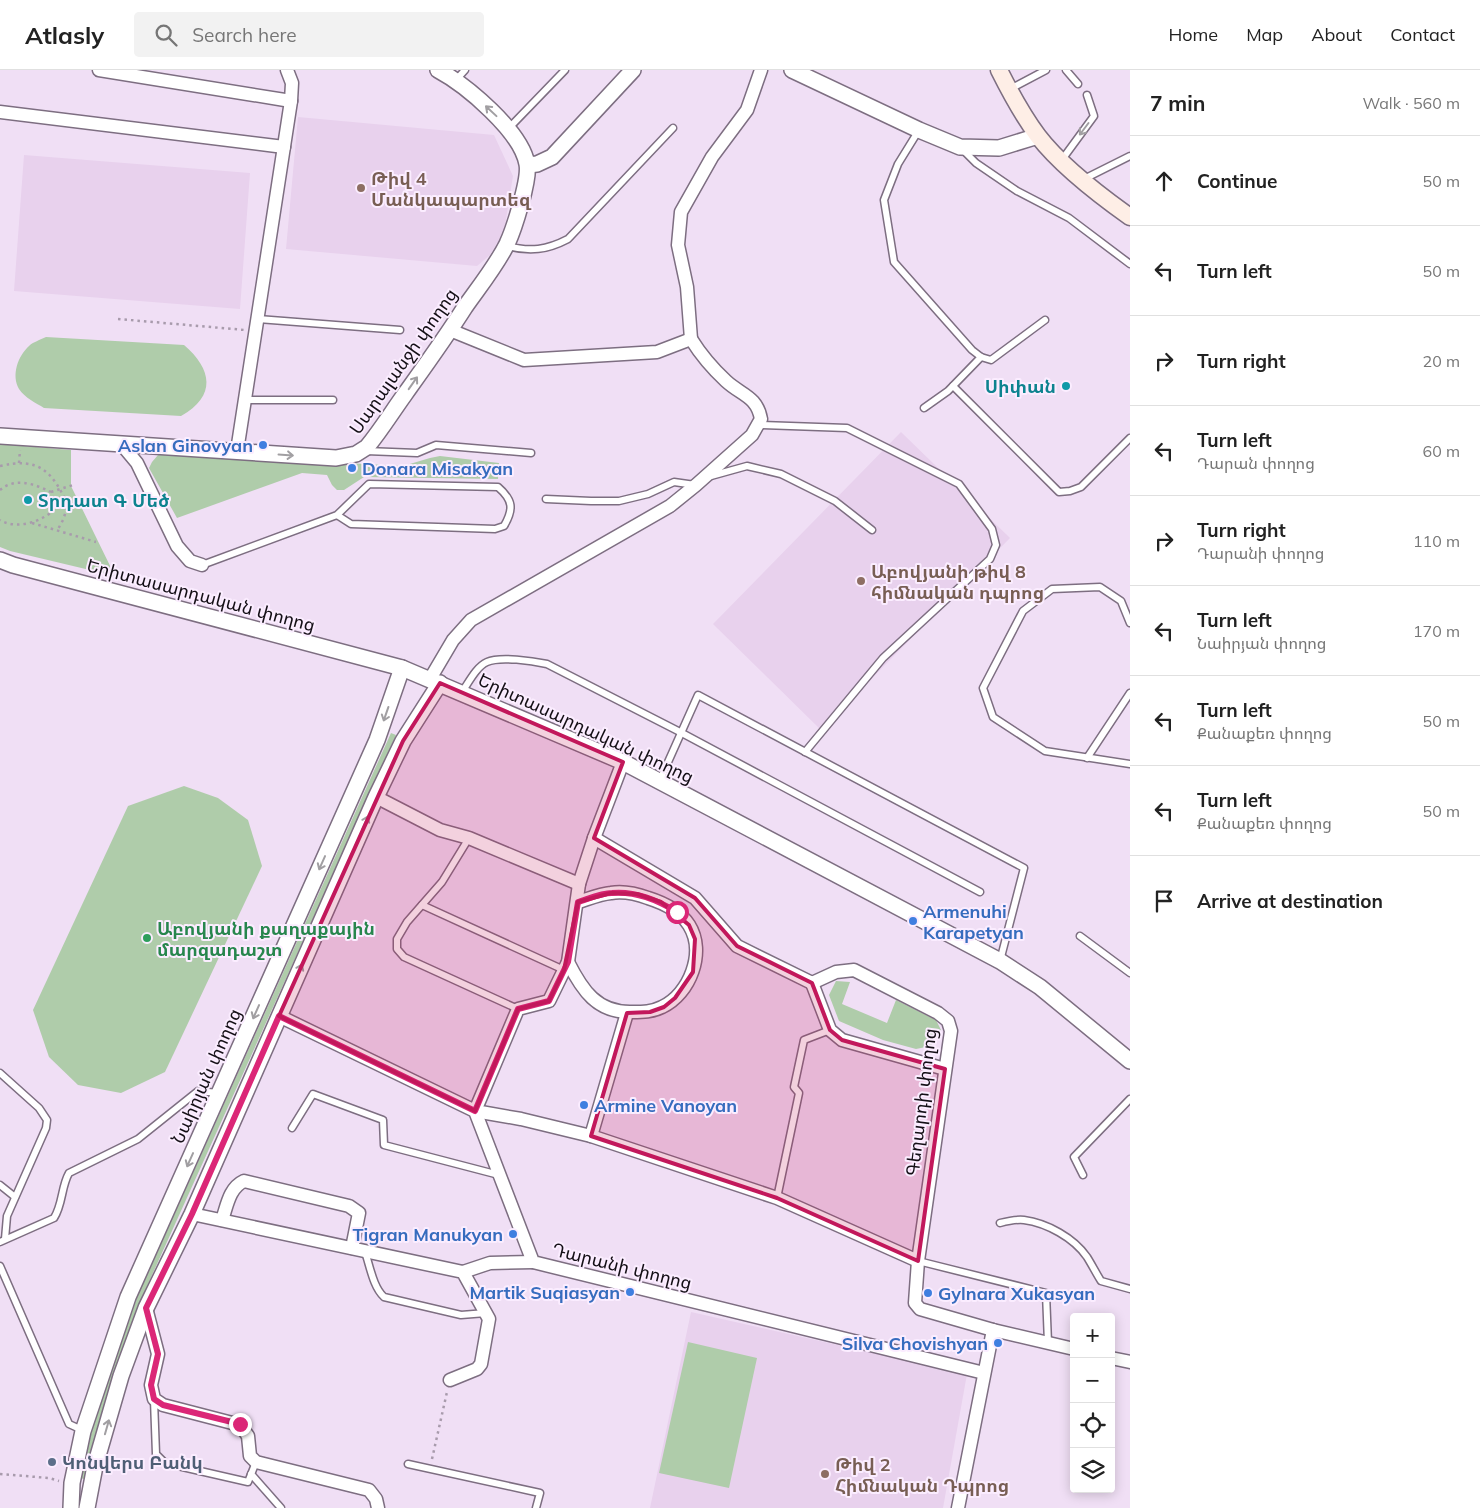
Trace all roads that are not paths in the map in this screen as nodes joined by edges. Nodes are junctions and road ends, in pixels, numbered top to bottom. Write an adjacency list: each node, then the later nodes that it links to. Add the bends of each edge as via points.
1 (99, 70): 11 (street)
2 (287, 70): 16 (street, via 292,83)
3 (438, 70): 12 (street)
4 (565, 70): 19 (lane)
5 (633, 70): 26 (street, via 552,157)
6 (760, 70): 35 (street, via 747,110 712,157 681,212 678,246)
7 (792, 70): 20 (street)
8 (999, 70): 14 (main road)
9 (1046, 70): 14 (lane)
10 (1066, 70): 13 (lane)
11 (133, 73): 16 (street)
12 (460, 75): 19 (street, one-way to 12)
13 (1078, 84)
14 (1009, 90): 21 (main road)
15 (1087, 95): 25 (lane, one-way to 25, via 1094,116)
16 (291, 101): 22 (street)
17 (0, 112): 22 (street)
18 (673, 128): 29 (lane, via 568,240 541,250)
19 (508, 129): 26 (street, via 523,150)
20 (919, 130): 23 (street); 36 (lane, via 898,164 884,200 894,262)
21 (1038, 136): 23 (street, via 999,148); 25 (main road)
22 (284, 147): 32 (street)
23 (960, 147): 30 (lane, via 976,163 1017,191 1068,218)
24 (1130, 156): 27 (lane)
25 (1061, 161): 27 (main road)
26 (528, 165): 29 (street, Սարալանջի փողոց, via 519,211)
27 (1083, 180): 28 (main road)
28 (1130, 217)
29 (506, 245): 34 (street, Սարալանջի փողոց)
30 (1130, 264)
31 (1045, 320): 36 (lane, via 991,360)
32 (257, 325): 33 (lane); 38 (street)
33 (400, 330)
34 (450, 330): 35 (street, via 524,360 657,352); 46 (street, Սարալանջի փողոց, one-way to 34)
35 (691, 339): 41 (street, via 727,382 759,408 761,419)
36 (981, 358): 37 (lane)
37 (953, 386): 40 (lane); 43 (lane, via 1059,492 1081,487)
38 (245, 400): 39 (lane); 45 (street)
39 (333, 400)
40 (924, 408)
41 (758, 424): 48 (street, via 752,435); 60 (lane, via 847,428 959,484 992,529 996,545 990,559 883,658)
42 (0, 436): 44 (street, Սարալանջի փողոց)
43 (1130, 438)
44 (122, 445): 45 (street, Սարալանջի փողոց); 53 (street, via 137,463 177,546 190,561)
45 (237, 451): 46 (street, Սարալանջի փողոց, one-way to 46, via 336,458)
46 (362, 451): 47 (lane, via 417,453 436,445)
47 (530, 453)
48 (701, 481): 49 (lane, via 674,482 648,494 619,501); 51 (lane, via 747,466 781,474 835,501); 56 (street, via 670,506 472,620 453,640)
49 (546, 499)
50 (337, 515): 50 (lane, via 368,484 498,487 511,504 510,516 504,526 495,529 351,524); 53 (lane)
51 (872, 530)
52 (0, 560): 55 (street, Երիտասարդական փողոց)
53 (202, 565)
54 (1130, 623): 61 (lane, via 1121,601 1100,587 1052,589 1024,611 982,688 992,717 1045,751)
55 (402, 668): 56 (street, Երիտասարդական փողոց); 84 (street, Նաիրյան փողոց, one-way to 84, via 377,740)
56 (435, 681): 57 (street, Երիտասարդական փողոց); 65 (street)
57 (462, 692): 59 (lane, via 479,668 488,662 531,660 546,664); 62 (street, Երիտասարդական փողոց)
58 (1130, 692): 61 (lane)
59 (680, 732): 60 (lane, via 698,695); 64 (lane); 69 (lane)
60 (805, 752): 73 (lane, via 1024,868)
61 (1087, 758): 63 (lane)
62 (623, 762): 64 (street, Երիտասարդական փողոց); 67 (street)
63 (1130, 764)
64 (660, 780): 73 (street, Երիտասարդական փողոց)
65 (376, 797): 66 (street, via 440,830); 79 (street, one-way to 65)
66 (468, 838): 68 (street); 71 (lane, via 442,882)
67 (594, 838): 68 (street); 76 (street, via 695,898 737,946)
68 (579, 884): 70 (street)
69 (980, 892)
70 (578, 902): 74 (street); 78 (street, via 611,893 638,894 677,912 689,925 695,940 696,956 693,972 685,986 664,1007 650,1012)
71 (422, 905): 74 (lane); 77 (lane, via 397,939 397,949 404,957)
72 (1080, 936): 75 (lane)
73 (1000, 960): 81 (street, Երիտասարդական փողոց, via 1040,987)
74 (566, 966): 77 (street, via 549,1001); 78 (street, via 592,998 609,1009)
75 (1130, 974)
76 (812, 983): 80 (street); 82 (street, Գեղարդի փողոց, via 836,972 854,970 938,1013 948,1021 951,1031)
77 (518, 1009): 86 (street)
78 (627, 1012): 88 (street)
79 (279, 1016): 86 (street); 94 (street)
80 (830, 1030): 82 (street, via 842,1040); 93 (lane, via 804,1040 794,1086 799,1093)
81 (1130, 1061)
82 (945, 1069): 100 (street, Գեղարդի փողոց)
83 (0, 1073): 92 (lane, via 39,1108 47,1120)
84 (220, 1093): 97 (lane, via 198,1091 138,1139 69,1173 54,1218); 115 (street, Նաիրյան փողոց, one-way to 115, via 128,1297)
85 (1130, 1099): 90 (lane, via 1074,1157)
86 (475, 1111): 88 (street); 89 (street, Դարանի փողոց)
87 (292, 1128): 89 (lane, via 313,1094 383,1120 384,1145)
88 (591, 1136): 93 (street)
89 (499, 1175): 101 (street, Դարանի փողոց)
90 (1083, 1175)
91 (0, 1185): 92 (lane)
92 (16, 1197): 97 (lane, via 7,1216)
93 (777, 1198): 100 (street)
94 (192, 1214): 95 (street); 105 (street)
95 (222, 1220): 98 (street); 98 (street, via 233,1190 244,1182 349,1206 358,1213)
96 (1000, 1223): 104 (lane, via 1022,1220 1046,1226 1071,1241 1086,1255 1101,1281)
97 (3, 1241)
98 (352, 1248): 99 (street)
99 (365, 1252): 103 (street); 106 (lane, via 376,1286 384,1297 461,1315)
100 (918, 1261): 107 (street, Գեղարդի փողոց, via 915,1304 920,1309); 108 (lane, via 1046,1294)
101 (533, 1262): 103 (street, via 490,1263); 112 (street, Դարանի փողոց)
102 (0, 1266): 115 (lane, via 69,1424)
103 (464, 1272): 106 (street)
104 (1130, 1289)
105 (146, 1308): 114 (street, via 158,1354 151,1385); 119 (street, one-way to 105, via 95,1466 121,1376)
106 (486, 1313): 113 (street, via 489,1318 481,1364 477,1370)
107 (993, 1330): 108 (street); 112 (street)
108 (1048, 1343): 109 (street)
109 (1070, 1348)
110 (1115, 1359): 111 (street)
111 (1130, 1362)
112 (984, 1373): 123 (street)
113 (450, 1380)
114 (154, 1399): 117 (street, via 163,1405 240,1424 248,1436); 117 (lane, via 156,1454 165,1463 248,1482)
115 (83, 1431): 118 (street, Նաիրյան փողոց, via 72,1483)
116 (408, 1464): 122 (lane, via 540,1493)
117 (254, 1468): 120 (lane); 121 (street, via 369,1490)
118 (71, 1508)
119 (87, 1508)
120 (281, 1508)
121 (378, 1508)
122 (536, 1508)
123 (958, 1508)

